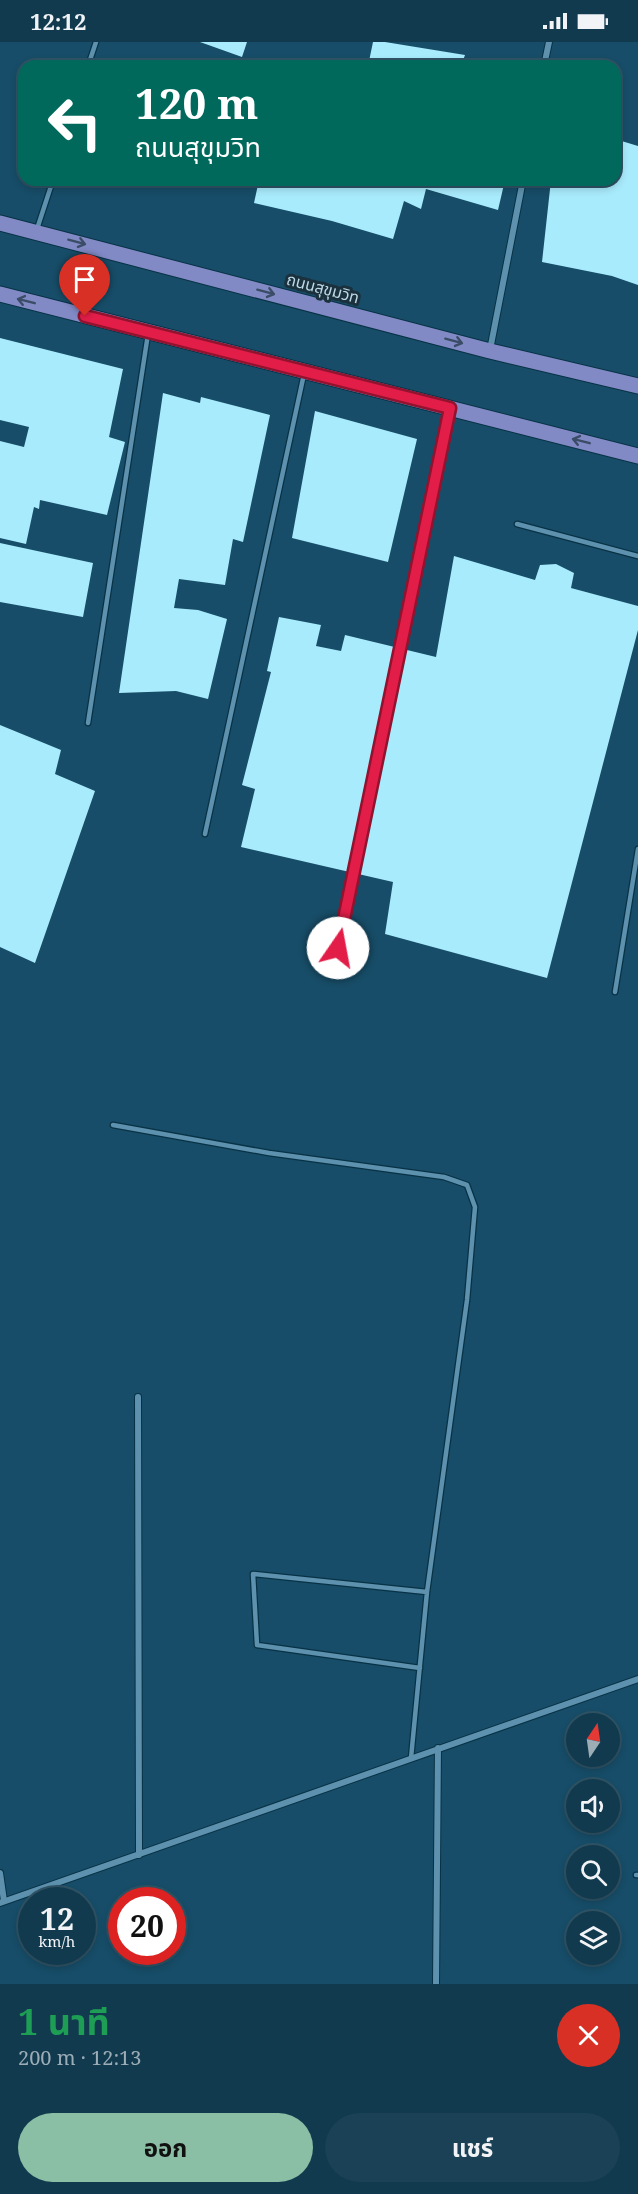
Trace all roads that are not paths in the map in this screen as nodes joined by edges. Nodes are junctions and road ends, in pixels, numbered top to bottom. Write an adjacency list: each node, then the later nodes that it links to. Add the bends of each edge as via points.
1 (96, 42): 3 (lane)
2 (549, 42): 4 (street)
3 (90, 60)
4 (545, 60)
5 (51, 186): 8 (lane)
6 (522, 186): 11 (street)
7 (0, 223): 8 (main road, ถนนสุขุมวิท)
8 (36, 231): 11 (main road, ถนนสุขุมวิท, one-way to 11)
9 (0, 294): 10 (main road, one-way to 9)
10 (149, 332): 12 (main road); 18 (lane)
11 (490, 351): 13 (main road, ถนนสุขุมวิท)
12 (305, 371): 14 (main road); 19 (lane)
13 (638, 386)
14 (450, 408): 15 (main road, one-way to 14); 21 (lane)
15 (638, 456)
16 (517, 524): 17 (lane)
17 (638, 556)
18 (88, 723)
19 (205, 834)
20 (638, 849): 22 (lane)
21 (338, 948)
22 (615, 992)
23 (113, 1125): 25 (lane, via 269,1153 444,1177 467,1185 475,1207 467,1300)
24 (138, 1397): 30 (street)
25 (427, 1592): 26 (lane); 26 (lane, via 253,1574 257,1645)
26 (420, 1668): 29 (lane)
27 (638, 1678): 28 (street)
28 (438, 1748): 29 (street); 33 (street)
29 (411, 1758): 30 (street)
30 (139, 1855): 32 (street)
31 (0, 1873): 32 (street)
32 (2, 1902)
33 (436, 1984)

